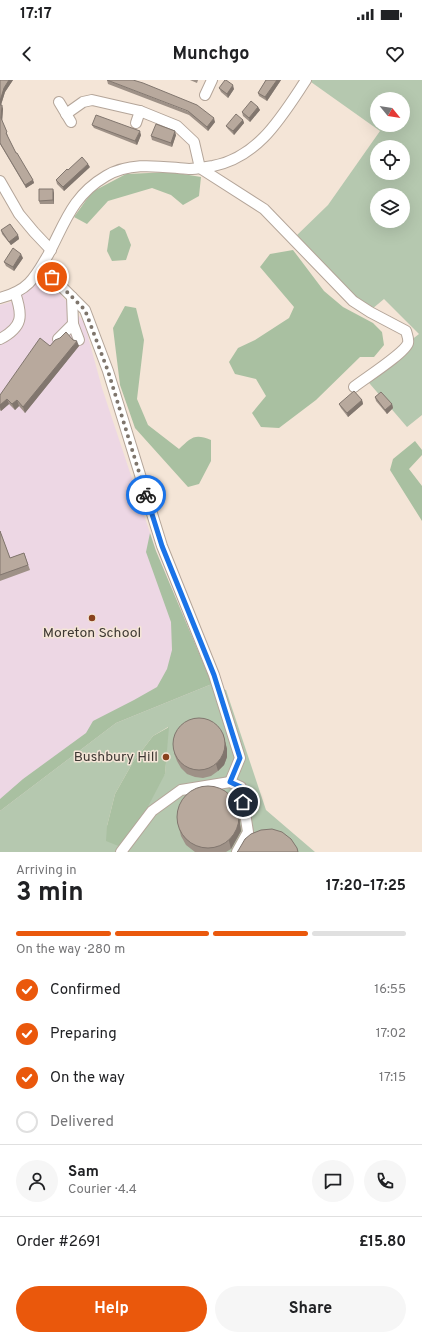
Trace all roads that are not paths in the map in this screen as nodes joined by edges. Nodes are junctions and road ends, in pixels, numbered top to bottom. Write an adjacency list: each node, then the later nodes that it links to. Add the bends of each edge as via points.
1 (212, 80): 3 (street)
2 (306, 80): 7 (street, via 274,126 256,146 230,161)
3 (205, 95)
4 (58, 102): 5 (street, via 68,118 83,102 92,100)
5 (140, 111): 6 (street); 7 (street, via 177,126 194,142)
6 (136, 123)
7 (200, 168): 9 (street, via 151,165 118,171 106,176 79,198); 18 (street, via 264,209 353,301 406,331 408,344)
8 (0, 182): 9 (street, via 19,214)
9 (51, 250): 10 (street)
10 (42, 267): 11 (street, via 29,283); 12 (street)
11 (15, 293): 13 (street); 16 (street, via 20,308 19,323 10,334)
12 (72, 297): 14 (street); 19 (street, via 85,310 108,371 162,546 214,675 240,758)
13 (0, 298)
14 (73, 324): 15 (street); 17 (street)
15 (58, 338)
16 (0, 339)
17 (79, 340)
18 (354, 387)
19 (230, 782): 20 (street, via 181,790 152,811); 21 (street, via 241,787 248,832)
20 (123, 850)
21 (237, 852)

